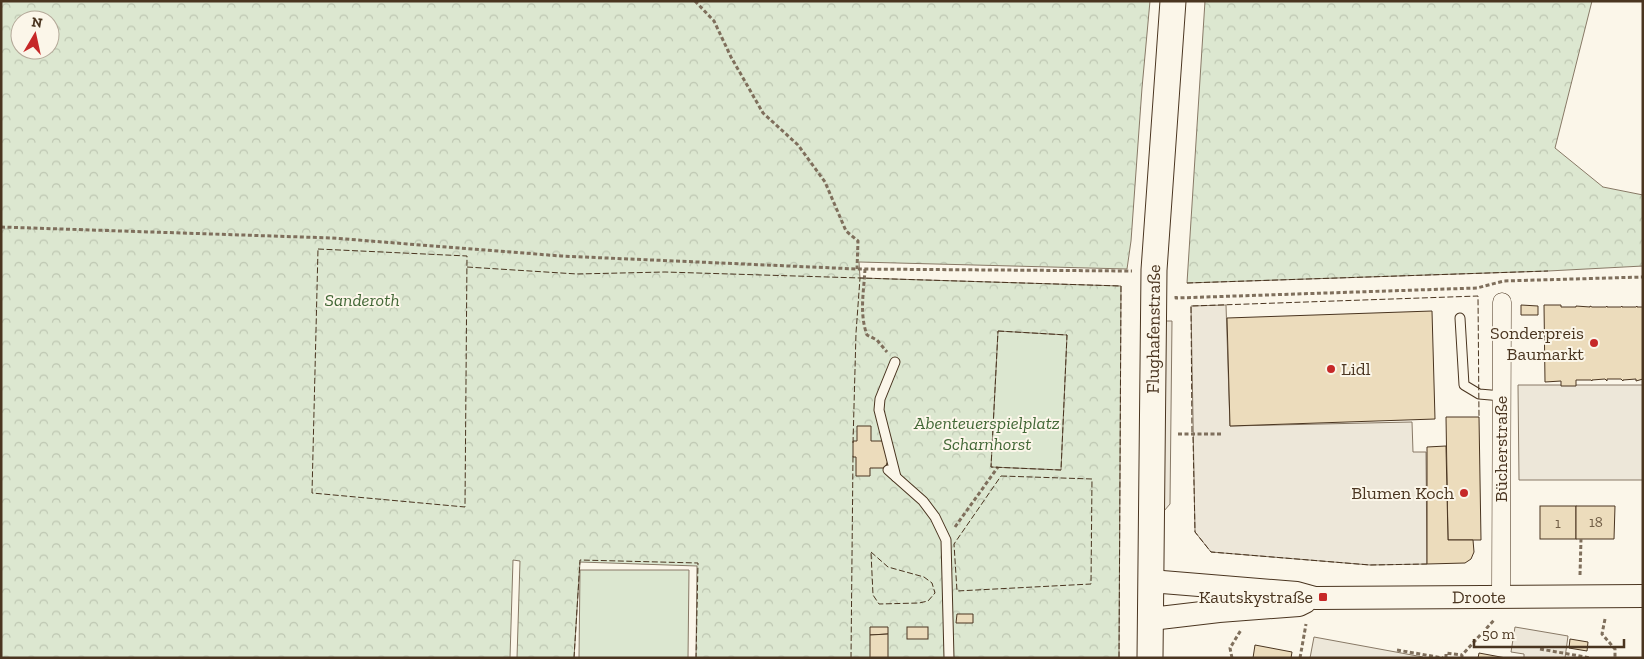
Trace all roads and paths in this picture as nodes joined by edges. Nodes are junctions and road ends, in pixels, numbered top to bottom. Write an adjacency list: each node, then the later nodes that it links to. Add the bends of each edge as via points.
1 (695, 1): 4 (path, via 714,21 763,113 798,144 825,182 846,231 858,241)
2 (1173, 1): 6 (main road, Flughafenstraße)
3 (1, 227): 4 (path, via 332,238 561,256)
4 (857, 269): 5 (path)
5 (865, 269): 6 (path); 11 (path, via 862,323 867,335)
6 (1154, 270): 22 (main road, Flughafenstraße)
7 (1643, 277): 8 (path, via 1504,281 1477,288)
8 (1176, 298)
9 (1502, 302): 13 (street, Bücherstraße)
10 (1460, 318): 13 (lane, via 1464,385 1479,394)
11 (877, 340)
12 (895, 362): 18 (lane, via 880,399 879,410)
13 (1502, 396): 23 (street, Bücherstraße)
14 (1178, 434): 15 (path)
15 (1222, 434)
16 (998, 467): 20 (path)
17 (888, 470): 18 (lane)
18 (896, 478): 20 (lane, via 935,517)
19 (1581, 539): 21 (path)
20 (946, 540): 35 (lane)
21 (1580, 575)
22 (1150, 581): 25 (street, Droote, via 1297,593); 27 (main road, Flughafenstraße)
23 (1501, 596): 24 (street, Droote); 25 (street, Droote)
24 (1643, 596)
25 (1315, 598): 27 (street, Droote, via 1299,605)
26 (1495, 618): 33 (path)
27 (1150, 619): 36 (main road, Flughafenstraße)
28 (1605, 619): 41 (path, via 1602,634 1615,649)
29 (1306, 621): 38 (path)
30 (1244, 625): 37 (path, via 1230,648)
31 (1540, 649): 34 (path)
32 (1397, 650): 39 (path)
33 (1462, 656): 39 (path, via 1446,653)
34 (1568, 656): 40 (path)
35 (949, 658)
36 (1150, 658)
37 (1232, 658)
38 (1300, 658)
39 (1444, 658)
40 (1591, 658)
41 (1615, 658)

